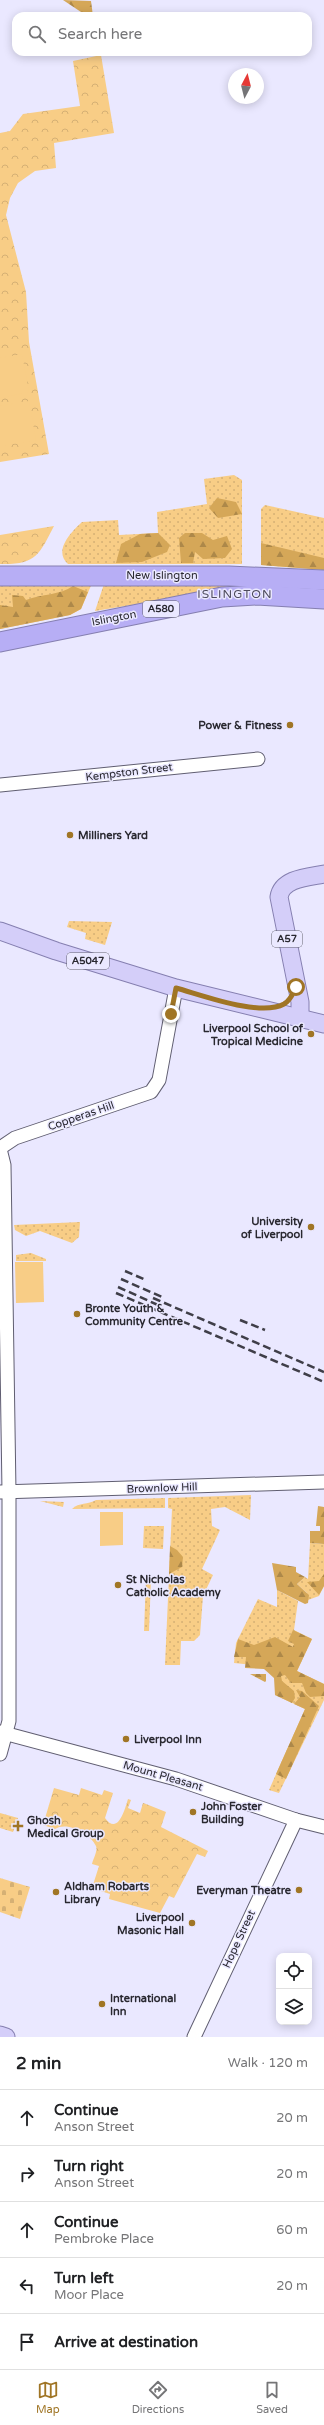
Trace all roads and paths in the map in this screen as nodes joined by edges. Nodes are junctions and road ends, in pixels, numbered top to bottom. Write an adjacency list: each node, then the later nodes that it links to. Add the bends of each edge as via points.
1 (0, 576): 2 (highway, New Islington, via 229,576)
2 (324, 580)
3 (324, 599): 4 (highway, Islington / A580, via 257,595 222,597)
4 (0, 642)
5 (258, 759): 6 (street, Kempston Street)
6 (0, 785)
7 (324, 874): 9 (main road, A57, via 298,879 280,890 280,903)
8 (0, 931): 10 (main road, A5047)
9 (296, 987): 11 (main road, via 285,1004 272,1008); 12 (main road, A57, via 300,1002)
10 (176, 988): 11 (main road, A5047); 14 (street, Copperas Hill, via 158,1080 148,1094 15,1138)
11 (256, 1008): 12 (main road, A5047)
12 (300, 1019): 13 (main road, A5047)
13 (324, 1024)
14 (0, 1149): 16 (street, via 4,1165)
15 (324, 1482): 16 (street, Brownlow Hill)
16 (5, 1492): 17 (street, via 9,1712)
17 (3, 1733): 18 (street); 19 (street, Mount Pleasant, via 206,1788)
18 (0, 1754)
19 (296, 1820): 20 (street, Mount Pleasant); 23 (street, Hope Street)
20 (324, 1827)
21 (0, 2035): 22 (main road)
22 (6, 2037)
23 (194, 2037)

